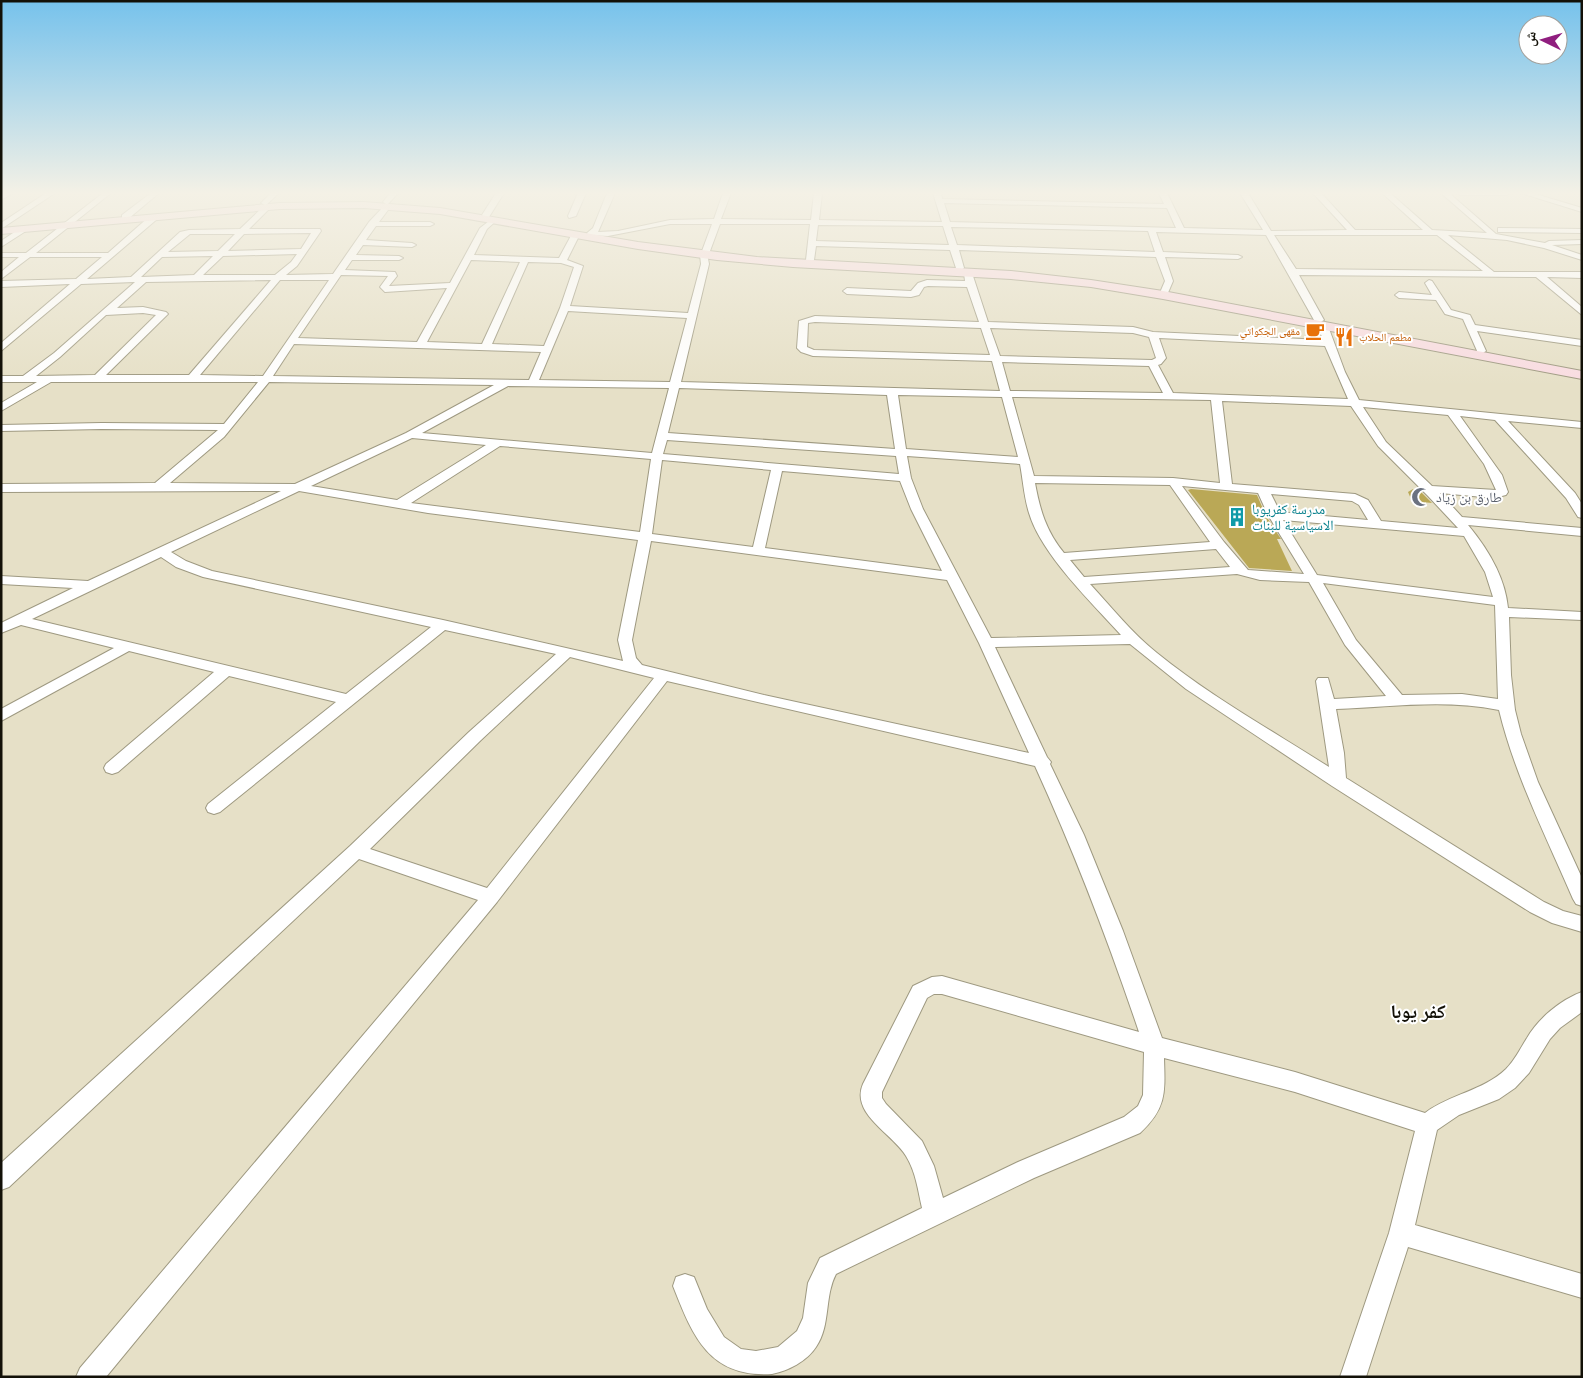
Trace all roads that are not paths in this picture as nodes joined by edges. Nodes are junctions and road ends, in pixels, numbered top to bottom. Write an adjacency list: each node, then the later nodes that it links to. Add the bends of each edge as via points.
1 (25, 257): 29 (street)
2 (107, 257): 34 (street)
3 (158, 257): 33 (street)
4 (217, 257): 31 (street)
5 (298, 257): 30 (street)
6 (349, 257): 24 (street)
7 (364, 257): 18 (street)
8 (469, 257): 39 (street)
9 (478, 257): 19 (street)
10 (564, 257): 22 (street)
11 (705, 257): 49 (street)
12 (712, 257): 20 (main road)
13 (726, 257): 20 (main road)
14 (957, 257): 27 (street)
15 (1162, 257): 41 (street, via 1169,281)
16 (1284, 257): 23 (street)
17 (1471, 257): 25 (street)
18 (399, 258)
19 (525, 259): 22 (street); 59 (street)
20 (775, 260): 21 (main road); 27 (main road)
21 (810, 260): 27 (main road)
22 (562, 261): 46 (street, via 575,264 579,269)
23 (1293, 272): 25 (street); 35 (street)
24 (338, 274): 30 (street); 39 (street, via 392,274 385,289); 55 (street)
25 (1492, 274): 26 (street)
26 (1538, 274): 28 (street); 38 (street)
27 (966, 275): 40 (street, via 921,285 916,293 911,294); 41 (main road, via 1049,278); 51 (street)
28 (1582, 275)
29 (1, 276)
30 (278, 277): 31 (street); 68 (street)
31 (196, 278): 32 (street)
32 (144, 279): 33 (street); 47 (street)
33 (133, 280): 34 (street)
34 (78, 282): 37 (street); 60 (street)
35 (1298, 282): 36 (street); 50 (street)
36 (1429, 283): 38 (street); 43 (street)
37 (1, 284)
38 (1549, 284): 44 (street)
39 (452, 286): 58 (street)
40 (847, 291)
41 (1164, 293): 50 (main road)
42 (1399, 295): 43 (street)
43 (1439, 298): 52 (street, via 1450,313 1466,317)
44 (1572, 303): 45 (street); 48 (street)
45 (1582, 304)
46 (565, 308): 49 (street); 61 (street)
47 (108, 311): 67 (street, via 143,310 163,314); 69 (street)
48 (1582, 312)
49 (692, 316): 75 (street)
50 (1321, 323): 54 (main road); 56 (street)
51 (984, 326): 53 (street, via 1133,330); 63 (street); 63 (street, via 810,319 804,322 802,348 813,353)
52 (1472, 327): 57 (street); 62 (street)
53 (1152, 335): 56 (street); 64 (street, via 1161,358)
54 (1406, 339): 62 (main road); 66 (main road)
55 (291, 341): 58 (street); 71 (street)
56 (1328, 343): 80 (street)
57 (1582, 343)
58 (421, 344): 59 (street)
59 (486, 347): 61 (street)
60 (1, 348)
61 (547, 349): 74 (street)
62 (1481, 351): 65 (main road)
63 (996, 358): 64 (street); 77 (street)
64 (1152, 363): 78 (street)
65 (1582, 370)
66 (1582, 375)
67 (98, 378): 68 (street); 70 (street)
68 (192, 378): 71 (street)
69 (25, 379): 70 (street); 72 (street)
70 (48, 379): 81 (street)
71 (266, 379): 73 (street); 85 (street)
72 (1, 380)
73 (506, 384): 74 (street); 87 (street)
74 (532, 384): 75 (street)
75 (674, 385): 76 (street); 88 (street)
76 (892, 392): 77 (street); 90 (street)
77 (1006, 394): 78 (street); 92 (street)
78 (1170, 397): 79 (street)
79 (1216, 397): 80 (street); 98 (street)
80 (1356, 405): 82 (street); 102 (street, via 1383,444)
81 (1, 408)
82 (1452, 414): 83 (street); 102 (street, via 1496,473 1502,492)
83 (1498, 417): 84 (street); 105 (street, via 1571,496)
84 (1582, 425)
85 (227, 427): 86 (street); 97 (street)
86 (1, 428)
87 (410, 435): 89 (street); 100 (street)
88 (661, 436): 90 (street); 91 (street)
89 (499, 442): 91 (street); 103 (street)
90 (900, 453): 92 (street); 94 (street)
91 (657, 456): 93 (street); 110 (street)
92 (1025, 460): 95 (street)
93 (777, 467): 94 (street); 113 (street)
94 (905, 478): 116 (street)
95 (1028, 479): 96 (street); 114 (street, via 1041,529)
96 (1173, 482): 98 (street); 111 (street)
97 (158, 486): 99 (street); 100 (street)
98 (1226, 486): 101 (street)
99 (1, 488)
100 (300, 488): 103 (street); 112 (street)
101 (1262, 489): 104 (street); 107 (street, via 1355,498 1364,503)
102 (1428, 489): 106 (street)
103 (400, 504): 110 (street)
104 (1274, 514): 107 (street); 117 (street)
105 (1582, 514)
106 (1456, 520): 108 (street); 109 (street)
107 (1376, 524): 109 (street)
108 (1582, 532)
109 (1468, 533): 121 (street, via 1492,572)
110 (645, 538): 113 (street); 131 (street, via 626,640 629,659)
111 (1219, 545): 114 (street); 115 (street)
112 (162, 552): 120 (street); 124 (street, via 181,564 208,574)
113 (758, 552): 116 (street)
114 (1062, 557): 119 (street)
115 (1239, 570): 117 (street, via 1253,575); 119 (street)
116 (950, 576): 127 (street)
117 (1313, 578): 121 (street); 135 (street, via 1350,642)
118 (1, 580): 120 (street)
119 (1080, 580): 126 (street)
120 (90, 585): 123 (street)
121 (1502, 607): 122 (street); 137 (street)
122 (1582, 616)
123 (19, 620): 125 (street); 128 (street)
124 (443, 624): 129 (street); 134 (street)
125 (1, 629)
126 (1133, 639): 127 (street); 141 (street, via 1190,685)
127 (986, 643): 139 (street)
128 (128, 646): 130 (street); 138 (street)
129 (567, 652): 131 (street); 143 (street)
130 (227, 669): 134 (street); 140 (street)
131 (637, 669): 132 (street)
132 (663, 676): 139 (street); 145 (street)
133 (1323, 681): 136 (street)
134 (350, 700): 142 (street)
135 (1399, 701): 136 (street); 137 (street, via 1457,699)
136 (1327, 704): 141 (street)
137 (1506, 706): 144 (street, via 1522,763)
138 (1, 716)
139 (1043, 762): 148 (street, via 1114,930)
140 (112, 768)
141 (1338, 782): 146 (street, via 1538,908)
142 (214, 808)
143 (356, 851): 145 (street); 150 (street)
144 (1581, 893)
145 (491, 897): 155 (street)
146 (1582, 924)
147 (1582, 1001): 149 (street, via 1548,1026 1538,1037 1524,1065 1508,1081 1494,1091 1442,1113)
148 (1154, 1046): 149 (street, via 1295,1082); 151 (street, via 1154,1096 1146,1113 1132,1124); 151 (street, via 942,985 920,992 870,1097 876,1109 910,1142 921,1161)
149 (1428, 1124): 152 (street)
150 (3, 1176)
151 (934, 1213): 153 (street, via 828,1266 820,1281 809,1336 798,1349 760,1365 743,1364 724,1356 704,1333)
152 (1401, 1233): 154 (street); 156 (street)
153 (685, 1286)
154 (1582, 1286)
155 (89, 1377)
156 (1353, 1377)

